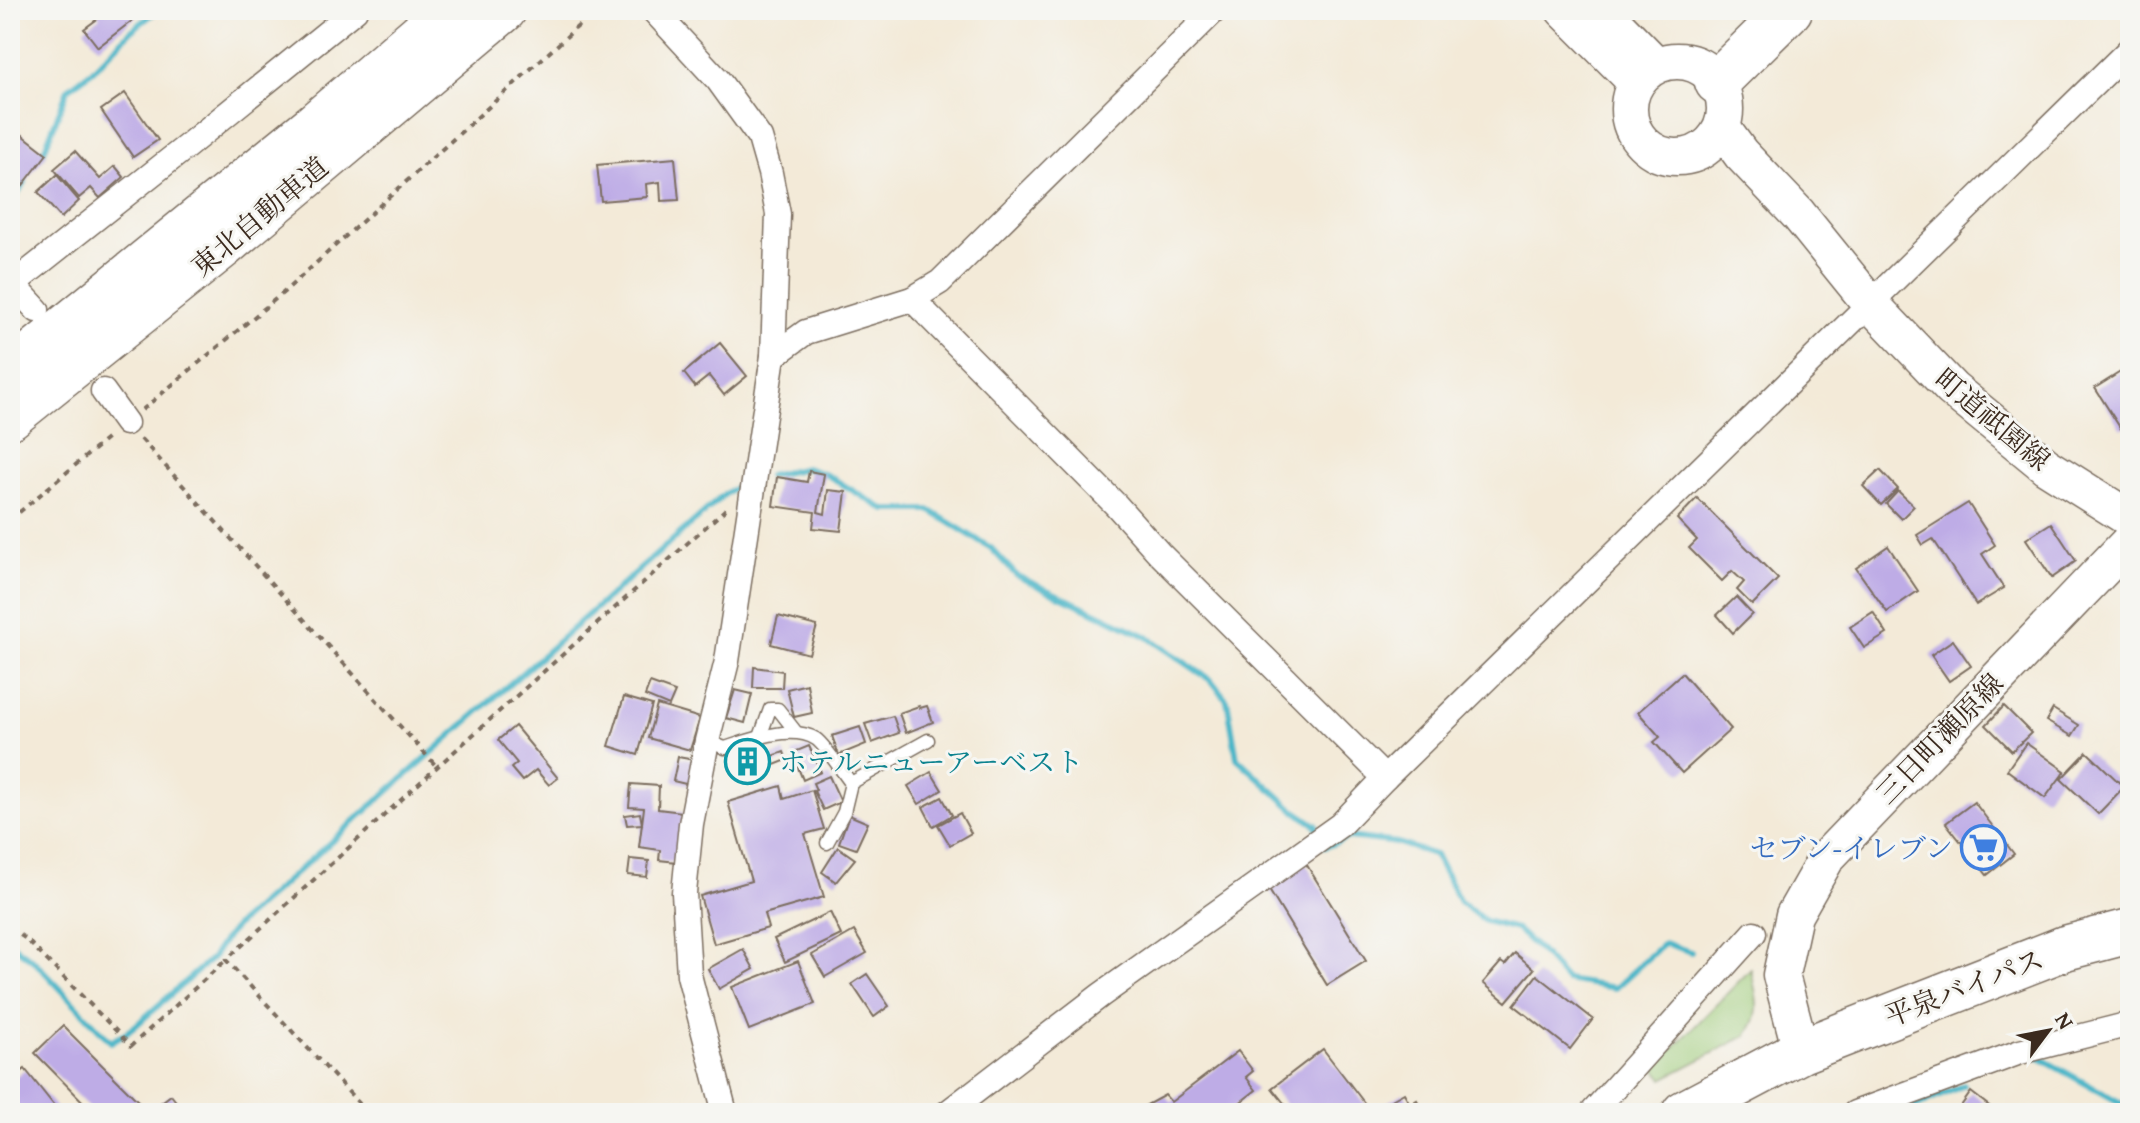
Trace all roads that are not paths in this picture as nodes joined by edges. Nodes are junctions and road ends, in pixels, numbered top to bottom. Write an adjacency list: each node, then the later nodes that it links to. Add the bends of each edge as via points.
1 (355, 10): 16 (street, via 13,284)
2 (448, 10): 18 (highway, 東北自動車道)
3 (504, 10): 20 (highway, 東北自動車道)
4 (653, 10): 17 (street, via 718,80 760,138 778,214)
5 (1215, 10): 14 (street, via 940,282)
6 (1564, 10): 11 (street)
7 (1602, 10): 11 (street)
8 (1763, 10): 12 (highway)
9 (1790, 10): 12 (highway)
10 (2130, 49): 15 (street)
11 (1646, 74): 12 (street, via 1667,61 1679,61); 13 (street, via 1628,104 1635,134 1645,146 1658,155 1689,157)
12 (1709, 75): 13 (street, via 1725,105)
13 (1713, 139): 15 (street, 町道祗園線, via 1741,154)
14 (912, 299): 17 (street, via 806,332); 28 (street)
15 (1870, 303): 22 (street, 町道祗園線, via 1964,399 2046,466); 28 (street)
16 (37, 310)
17 (773, 356): 27 (street, via 727,661)
18 (10, 372)
19 (103, 391): 21 (street)
20 (10, 417)
21 (126, 423)
22 (2130, 519)
23 (2130, 541): 34 (street, 三日町瀬原線, via 1827,857 1794,915 1781,975)
24 (796, 732): 25 (lane); 25 (lane, via 778,709 770,709); 29 (lane, via 817,740)
25 (760, 737): 27 (lane, via 725,748)
26 (928, 740): 29 (lane)
27 (707, 741): 35 (street, via 684,893 689,975)
28 (1385, 778): 36 (street, via 1340,825 1101,995)
29 (851, 783): 30 (lane, via 844,812)
30 (827, 843)
31 (2130, 931): 34 (highway, 平泉バイパス, via 2065,948)
32 (1754, 933): 37 (street)
33 (2130, 1024): 39 (street, via 2020,1052)
34 (1801, 1051): 38 (highway, 平泉バイパス)
35 (725, 1113)
36 (947, 1113)
37 (1592, 1113)
38 (1684, 1113)
39 (1855, 1113)

